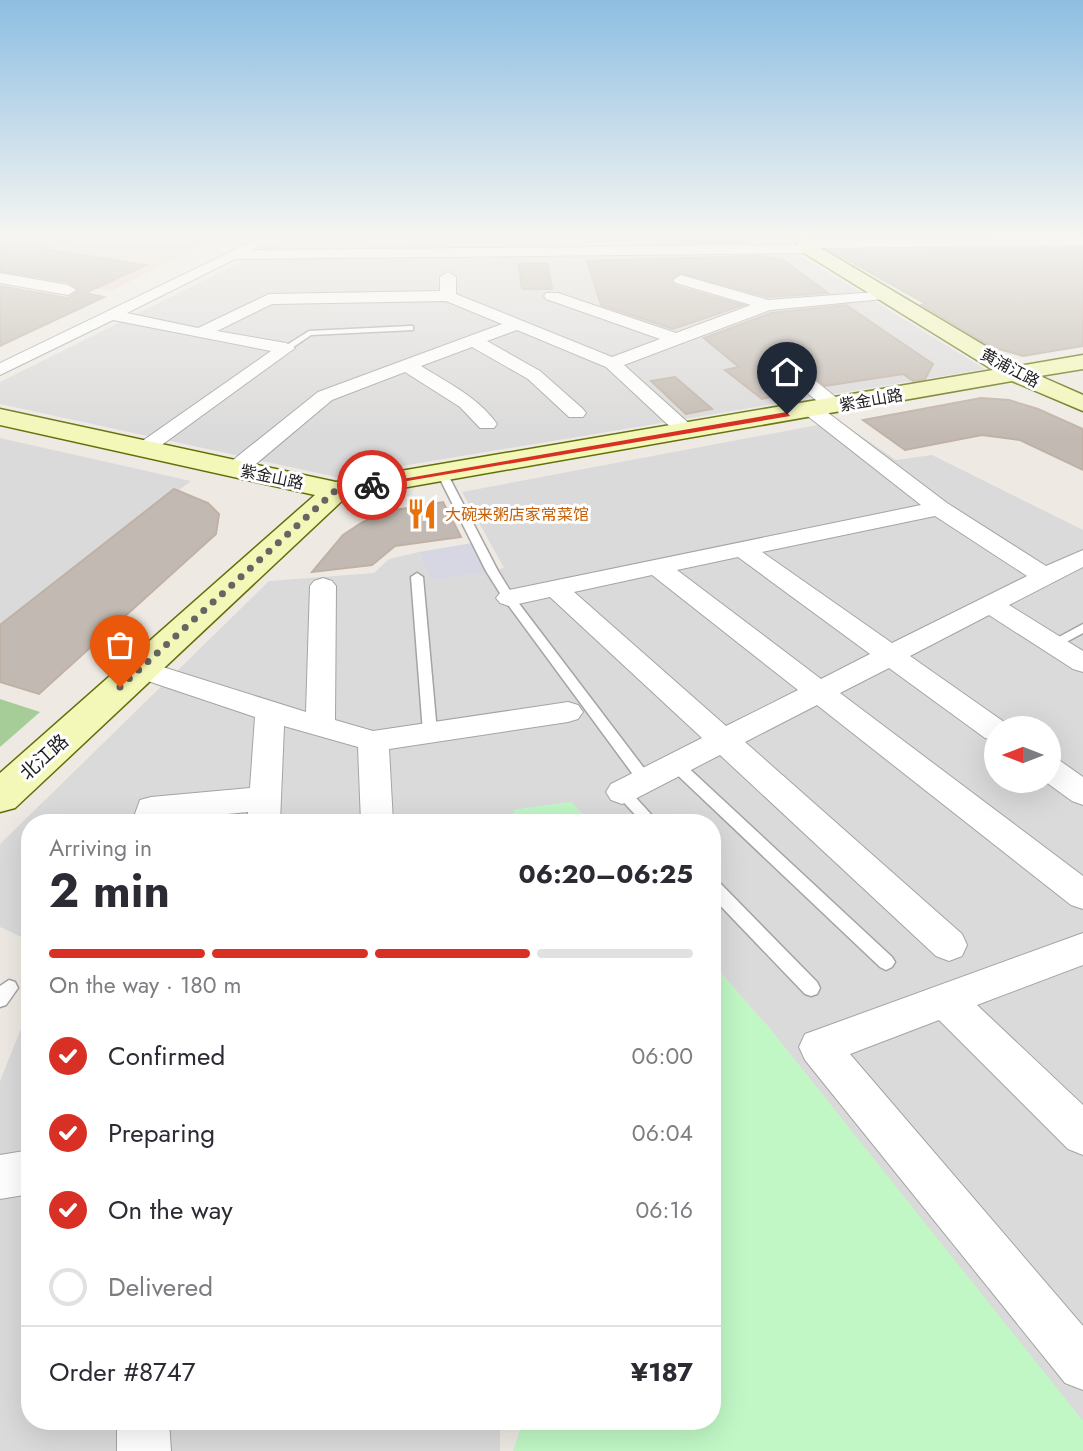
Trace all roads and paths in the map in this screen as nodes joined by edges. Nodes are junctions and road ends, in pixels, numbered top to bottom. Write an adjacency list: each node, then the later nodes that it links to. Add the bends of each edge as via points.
1 (136, 303): 9 (street)
2 (261, 303): 12 (street)
3 (465, 303): 10 (street)
4 (571, 303): 13 (street)
5 (759, 303): 8 (street)
6 (791, 303): 8 (street)
7 (897, 303): 21 (street, 黄浦江路)
8 (767, 305): 13 (street)
9 (111, 315): 12 (street); 20 (street)
10 (517, 324): 14 (street); 17 (street)
11 (410, 328): 15 (lane, via 309,332)
12 (200, 332): 15 (street)
13 (676, 339): 17 (street)
14 (473, 340): 19 (street); 24 (street, via 534,375)
15 (286, 348): 28 (street)
16 (1083, 362): 21 (street, 紫金山路)
17 (612, 363): 27 (street)
18 (783, 364): 23 (street)
19 (407, 365): 26 (street, via 467,403); 29 (street, via 325,396)
20 (0, 370)
21 (1017, 375): 22 (street, 黄浦江路); 23 (street, 紫金山路)
22 (1083, 404)
23 (824, 408): 27 (street, 紫金山路); 32 (street)
24 (576, 413)
25 (3, 420): 28 (street, 紫金山路)
26 (487, 424)
27 (686, 431): 30 (street, 紫金山路)
28 (145, 449): 29 (street, 紫金山路)
29 (236, 469): 31 (street, 紫金山路)
30 (442, 473): 31 (street, 紫金山路); 40 (lane)
31 (335, 491): 46 (street, 北江路)
32 (939, 508): 33 (street); 36 (street)
33 (742, 549): 35 (street); 44 (street)
34 (1083, 557): 36 (street)
35 (657, 567): 39 (street); 47 (street)
36 (1044, 576): 41 (street)
37 (417, 578): 52 (lane)
38 (323, 586): 51 (street)
39 (555, 588): 40 (street); 54 (street)
40 (509, 598): 57 (lane)
41 (989, 604): 43 (street); 44 (street)
42 (1083, 628): 43 (lane)
43 (1052, 644): 45 (street)
44 (890, 655): 47 (street); 50 (street)
45 (1083, 663)
46 (140, 669): 48 (street); 59 (street, 北江路)
47 (820, 690): 54 (street); 65 (street)
48 (270, 712): 51 (street); 60 (street)
49 (568, 712): 52 (street)
50 (984, 722)
51 (320, 726): 53 (street)
52 (429, 732): 53 (street)
53 (373, 741): 62 (street)
54 (722, 741): 55 (street); 66 (street)
55 (676, 765): 57 (street); 68 (lane)
56 (1061, 777): 58 (street)
57 (634, 786): 63 (lane)
58 (1083, 793)
59 (0, 797)
60 (265, 810): 61 (street, via 150,809)
61 (149, 814)
62 (377, 814)
63 (647, 814)
64 (721, 895): 69 (lane)
65 (1083, 895)
66 (948, 945)
67 (1083, 949): 70 (street)
68 (886, 962)
69 (811, 988)
70 (945, 1000): 71 (street); 74 (street, via 819,1047)
71 (1083, 1134)
72 (21, 1174): 73 (street)
73 (0, 1177)
74 (1083, 1365)
75 (140, 1430): 77 (lane)
76 (143, 1430): 78 (street)
77 (135, 1451)
78 (144, 1451)

